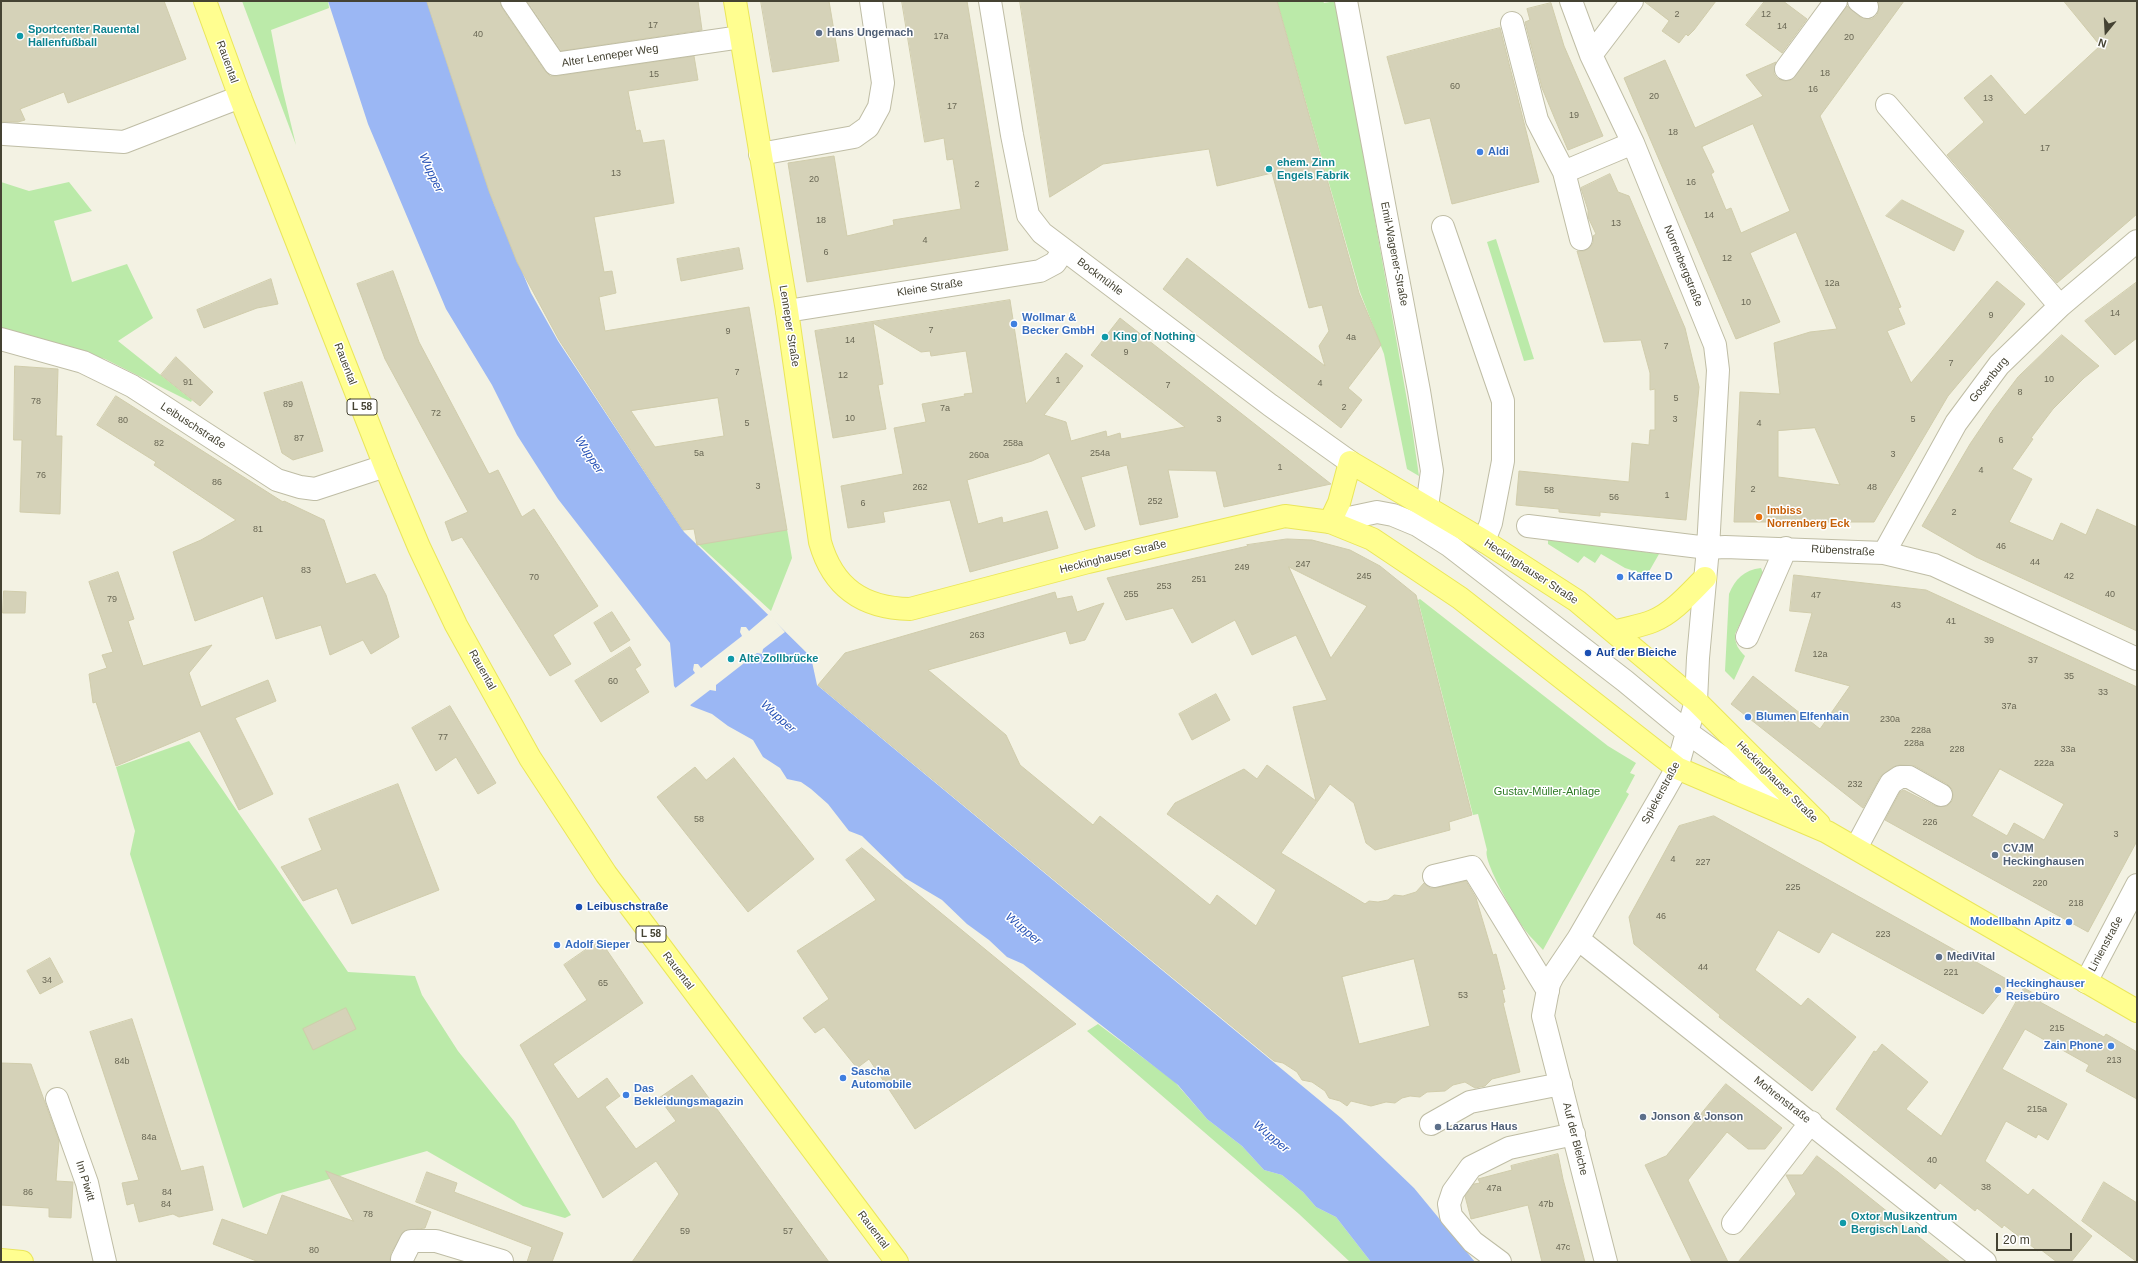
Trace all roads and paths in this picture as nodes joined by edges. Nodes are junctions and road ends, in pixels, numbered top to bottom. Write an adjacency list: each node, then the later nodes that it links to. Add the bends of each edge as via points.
1 (206, 1): 14 (main road, Rauental / L 58)
2 (512, 1): 11 (street, Alter Lenneper Weg, via 555,64)
3 (735, 1): 11 (main road, Lenneper Straße)
4 (871, 1): 18 (street, via 883,83 879,108 868,127 854,137)
5 (990, 1): 23 (street, Bockmühle, via 1028,214 1042,233)
6 (1346, 1): 29 (street, Emil-Wagener-Straße, via 1432,471)
7 (1571, 1): 12 (street, Norrenbergstraße)
8 (1632, 1): 12 (street)
9 (1836, 1): 13 (street)
10 (1512, 23): 19 (street, via 1537,120)
11 (741, 36): 18 (main road, Lenneper Straße)
12 (1591, 55): 17 (street, Norrenbergstraße)
13 (1786, 69)
14 (240, 97): 16 (street, via 124,142); 28 (main road, Rauental / L 58)
15 (1887, 105): 24 (street)
16 (4, 134)
17 (1633, 143): 19 (street); 33 (street, Norrenbergstraße, via 1715,345 1718,370)
18 (760, 154): 25 (main road, Lenneper Straße)
19 (1564, 172): 21 (street)
20 (1444, 227): 32 (street, via 1503,401 1503,460 1491,524)
21 (1581, 239)
22 (2137, 240): 24 (street, Gosenburg)
23 (1064, 250): 25 (street, Kleine Straße, via 1055,263 1040,271); 27 (street, Bockmühle)
24 (2060, 306): 35 (street, Gosenburg, via 1999,365 1956,423)
25 (787, 311): 37 (main road, Lenneper Straße, via 820,542 824,555 831,569 851,593 874,604)
26 (1, 339): 28 (street, Leibuschstraße, via 83,362 132,386 277,480 300,487 315,488)
27 (1350, 462): 29 (main road, Heckinghauser Straße); 30 (main road, via 1339,503)
28 (385, 466): 65 (main road, Rauental / L 58, via 456,625 530,758 564,812 606,874)
29 (1427, 507): 32 (main road, Heckinghauser Straße)
30 (1330, 522): 37 (main road, Heckinghauser Straße, via 1285,516 1088,562 910,609); 42 (street, via 1377,512 1393,515 1417,525 1450,546); 43 (main road, Heckinghauser Straße, via 1372,538 1460,598)
31 (1528, 526): 33 (street, Rübenstraße)
32 (1484, 541): 38 (main road, Heckinghauser Straße, via 1563,591)
33 (1708, 548): 34 (street, Rübenstraße); 36 (street, Spiekerstraße)
34 (1786, 548): 35 (street, Rübenstraße); 39 (street)
35 (1884, 553): 40 (street, Rübenstraße, via 1934,565)
36 (1705, 578): 38 (main road, via 1687,596 1653,621); 41 (street, Spiekerstraße)
37 (898, 609)
38 (1614, 632): 41 (main road, Heckinghauser Straße)
39 (1747, 637)
40 (2137, 659)
41 (1696, 701): 42 (street, Spiekerstraße); 45 (main road, Heckinghauser Straße)
42 (1688, 733): 43 (street, Spiekerstraße); 45 (street)
43 (1676, 768): 45 (main road, Heckinghauser Straße); 49 (street, Spiekerstraße)
44 (1942, 795): 46 (street, via 1910,777 1900,777 1891,783)
45 (1827, 832): 46 (main road, Heckinghauser Straße)
46 (1856, 848): 50 (main road, Heckinghauser Straße, via 1898,875)
47 (1434, 876): 51 (street, via 1472,867)
48 (2137, 885): 50 (street, Linienstraße)
49 (1578, 939): 51 (street, Spiekerstraße, via 1553,976); 56 (street, Mohrenstraße)
50 (2086, 982): 52 (main road, Heckinghauser Straße)
51 (1548, 992): 53 (street, Spiekerstraße)
52 (2137, 1011)
53 (1543, 1016): 54 (street, Auf der Bleiche)
54 (1561, 1084): 57 (street, via 1470,1102); 58 (street, Auf der Bleiche)
55 (58, 1100): 64 (street, Im Piwitt, via 87,1183)
56 (1811, 1122): 59 (street); 68 (street, Mohrenstraße)
57 (1431, 1124)
58 (1574, 1134): 66 (street, via 1509,1148 1471,1167 1453,1192 1449,1204 1451,1216 1473,1242); 67 (street, Auf der Bleiche)
59 (1733, 1223)
60 (402, 1259): 62 (street, via 411,1241 436,1241)
61 (1, 1260): 63 (main road)
62 (502, 1261)
63 (22, 1262)
64 (105, 1262)
65 (898, 1262)
66 (1500, 1262)
67 (1606, 1262)
68 (1985, 1262)

